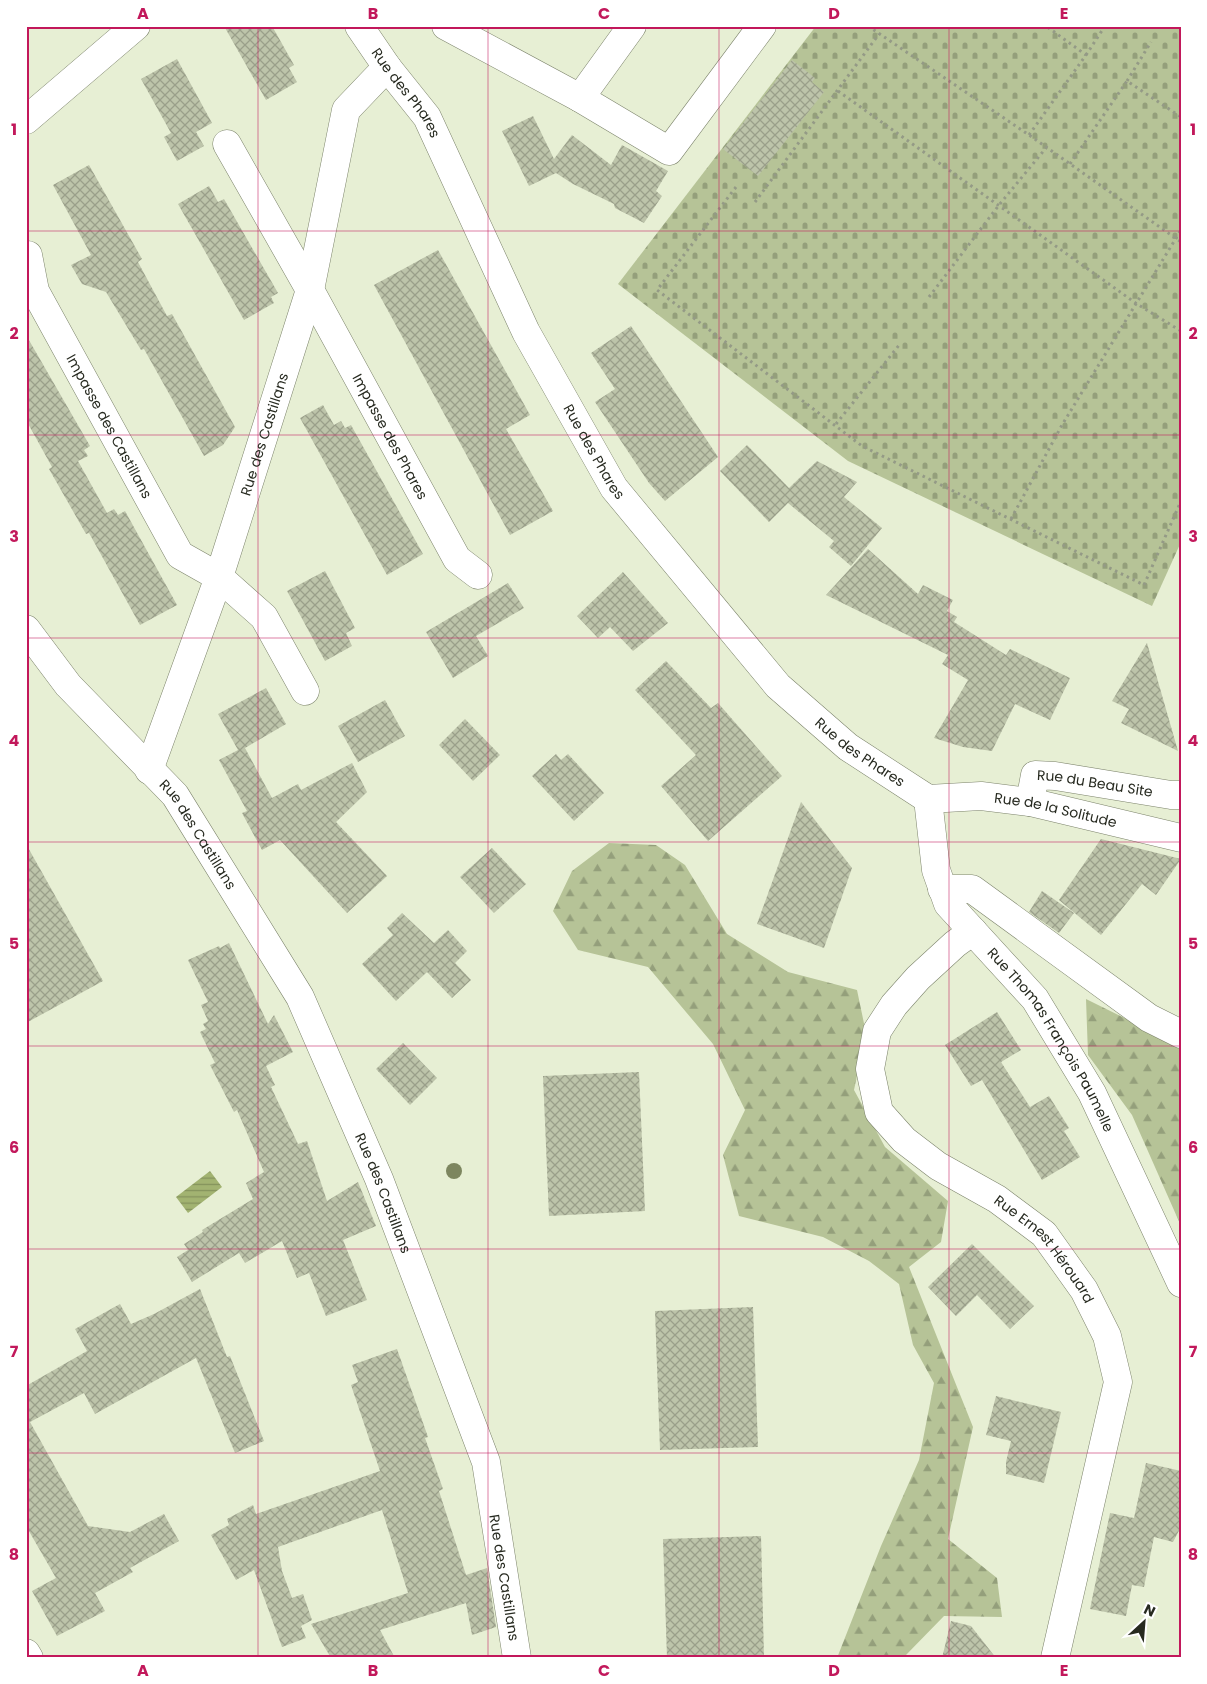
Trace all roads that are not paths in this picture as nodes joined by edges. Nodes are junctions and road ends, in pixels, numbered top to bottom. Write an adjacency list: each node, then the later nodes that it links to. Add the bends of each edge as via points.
1 (136, 26): 8 (street)
2 (359, 26): 6 (street, Rue des Phares)
3 (446, 26): 7 (street)
4 (632, 26): 7 (street)
5 (762, 26): 7 (street, via 669,151)
6 (387, 67): 11 (street, Rue des Castillans, via 346,110); 18 (street, Rue des Phares, via 427,117 526,332 614,488 778,686 848,747)
7 (580, 98)
8 (26, 120)
9 (227, 144): 11 (street)
10 (28, 255): 13 (street, Impasse des Castillans, via 35,291 180,554)
11 (310, 290): 12 (street, Impasse des Phares, via 457,559); 13 (street, Rue des Castillans)
12 (478, 575)
13 (219, 577): 15 (street, via 264,617); 16 (street, Rue des Castillans)
14 (26, 629): 16 (street, Rue des Castillans, via 68,685)
15 (305, 691)
16 (149, 770): 27 (street, Rue des Castillans, via 175,795 300,997 379,1179 486,1462)
17 (1181, 795): 19 (street, Rue du Beau Site, via 1036,775)
18 (928, 799): 19 (street, Rue de la Solitude, via 981,796); 21 (street, Rue Thomas François Paumelle, via 936,870)
19 (1030, 802): 20 (street, Rue de la Solitude)
20 (1181, 838)
21 (942, 889): 22 (street, Rue Thomas François Paumelle, via 948,904); 23 (street, via 972,889 1150,1018)
22 (973, 930): 24 (street, Rue Thomas François Paumelle, via 1035,999 1092,1093); 28 (street, Rue Ernest Hérouard, via 918,978 894,1005 877,1031 870,1069 879,1112 904,1140 938,1166 997,1199 1044,1234 1084,1290 1107,1336 1118,1382)
23 (1181, 1034)
24 (1181, 1283)
25 (26, 1653): 26 (street)
26 (29, 1658)
27 (516, 1658)
28 (1055, 1658)

